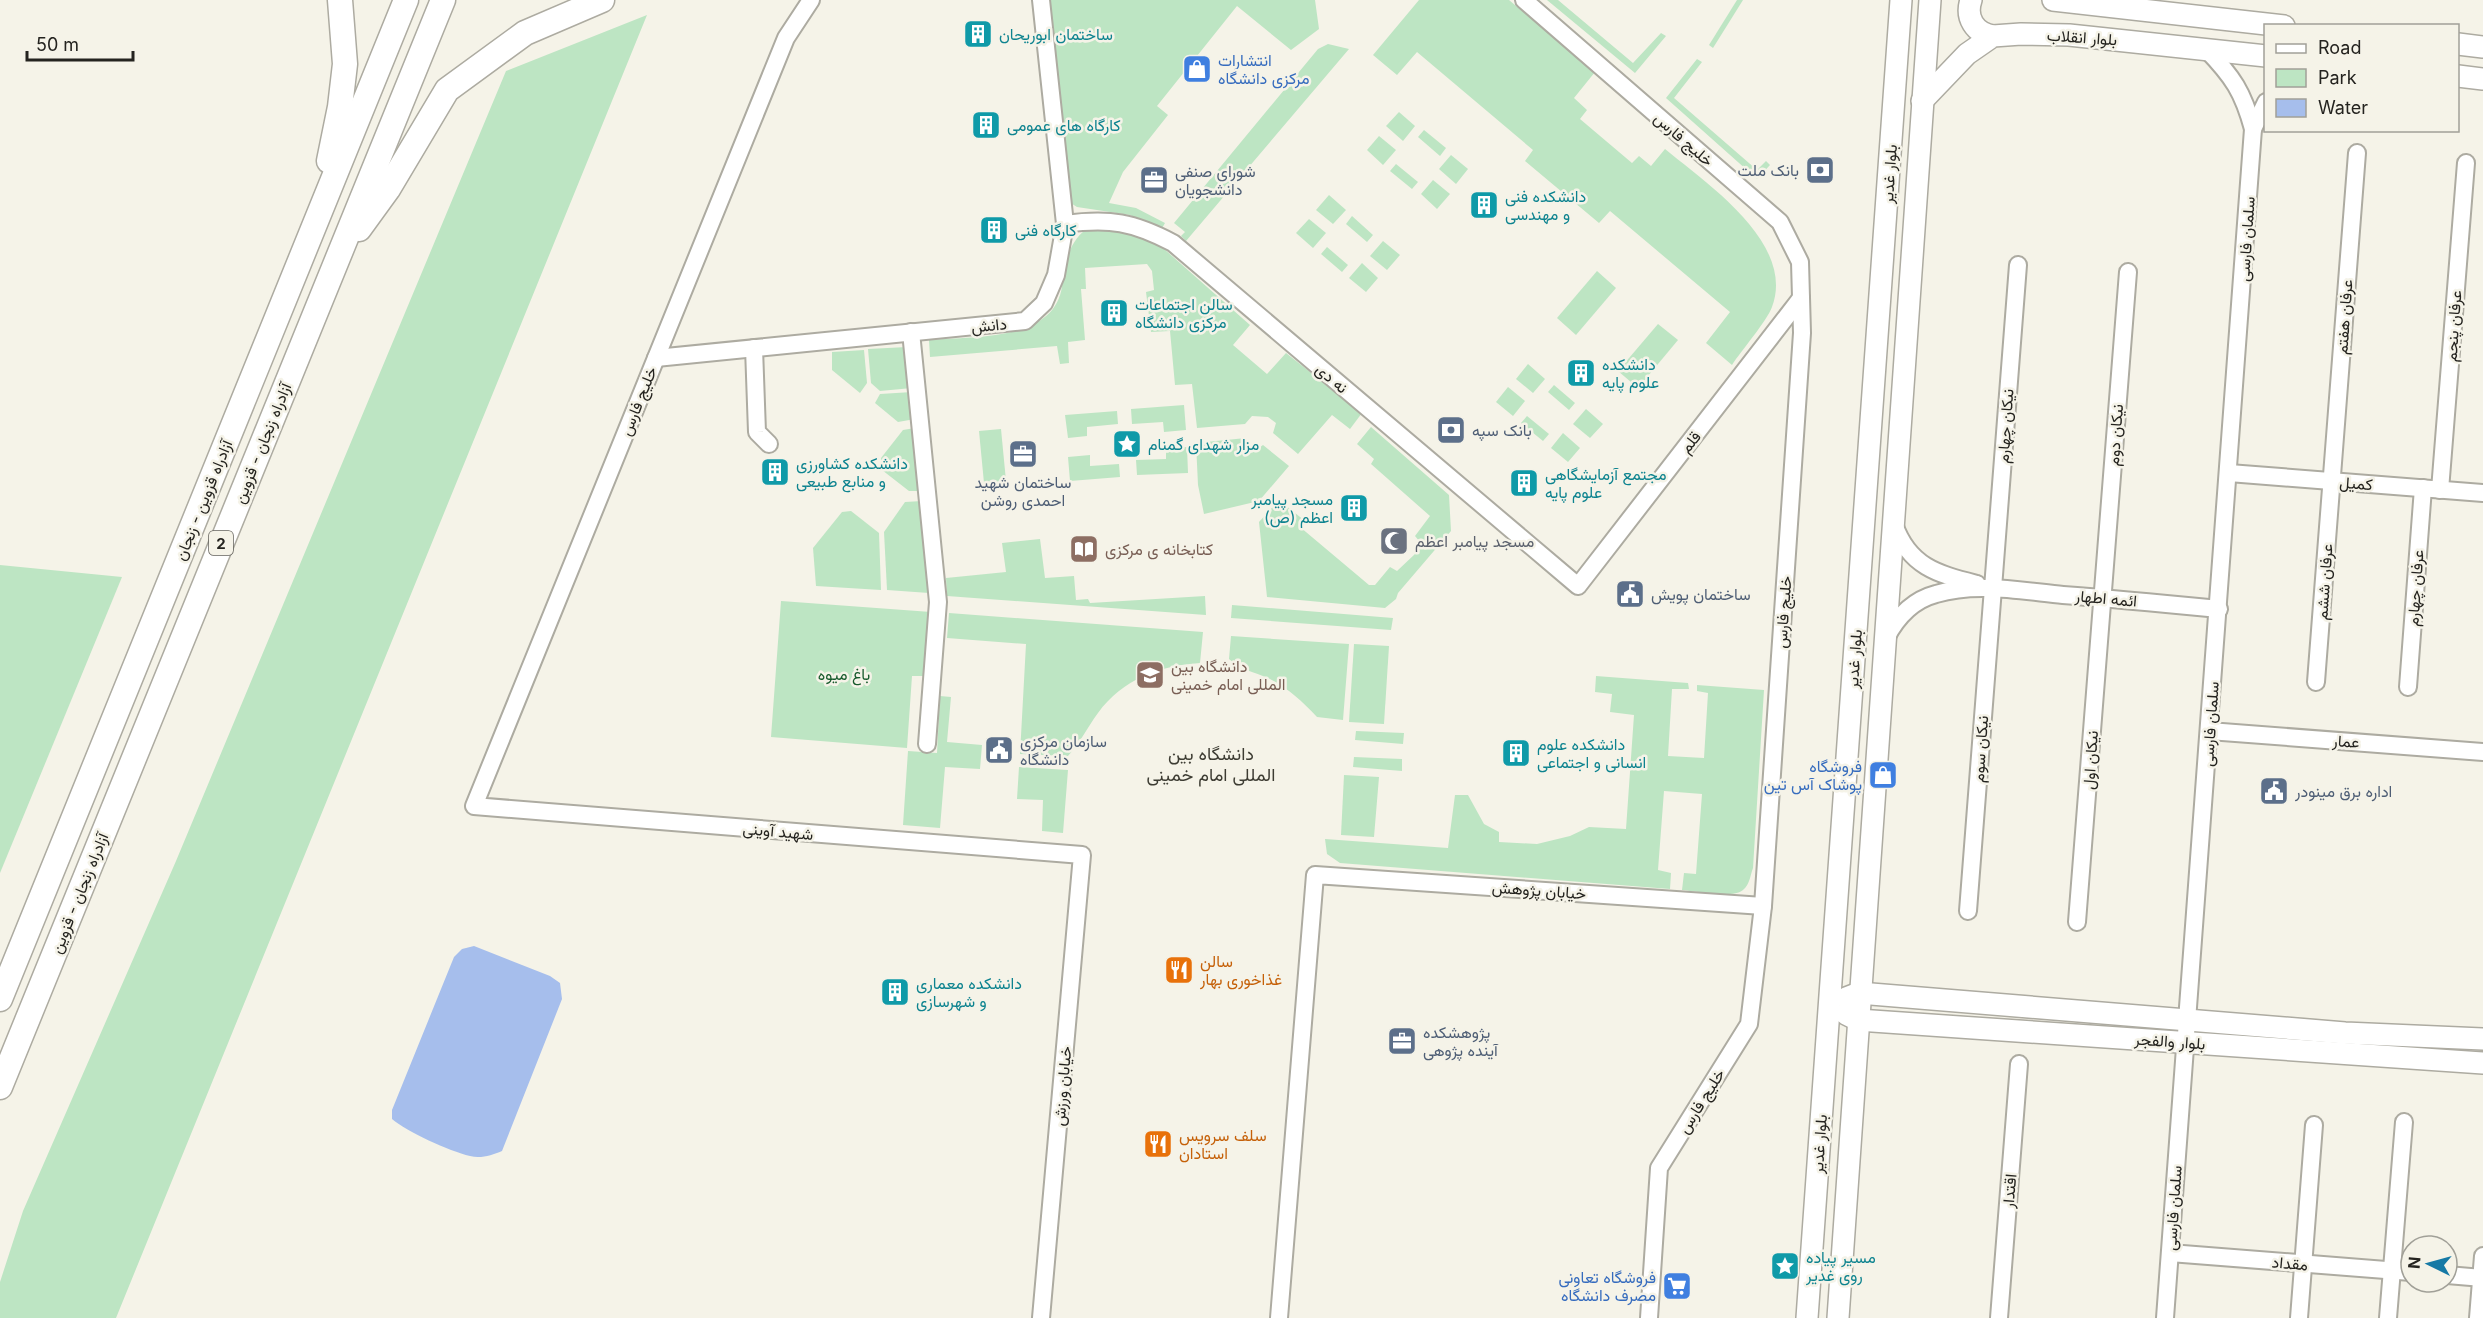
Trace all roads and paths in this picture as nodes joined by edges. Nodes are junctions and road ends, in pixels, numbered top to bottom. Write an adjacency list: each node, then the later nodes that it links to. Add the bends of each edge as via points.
1 (340, 0): 26 (highway, via 345,64 340,107)
2 (406, 0): 26 (highway, آزادراه قزوین - زنجان / 2)
3 (443, 0): 27 (highway, آزادراه زنجان - قزوین / 2)
4 (602, 0): 27 (highway, via 525,33 447,90 388,189)
5 (811, 0): 33 (street, خلیج فارس, via 786,38)
6 (1041, 0): 25 (street, دانش)
7 (1524, 0): 30 (street, خلیج فارس, via 1780,222 1800,262)
8 (1901, 0): 58 (main road, بلوار غدیر)
9 (1930, 0): 20 (main road, بلوار غدیر)
10 (1971, 0): 13 (main road, via 1972,23)
11 (2053, 0): 12 (main road, بلوار انقلاب)
12 (2266, 24)
13 (1993, 36): 16 (main road, بلوار انقلاب, via 2069,35); 20 (main road, via 1967,54)
14 (2459, 44): 15 (main road)
15 (2483, 47)
16 (2206, 50): 17 (main road, بلوار انقلاب); 22 (street, سلمان فارسی, via 2228,72 2245,99)
17 (2264, 56)
18 (2459, 76): 19 (main road)
19 (2483, 79)
20 (1922, 100): 40 (main road, بلوار غدیر)
21 (2264, 104): 22 (street, سلمان فارسی)
22 (2253, 129): 35 (street, سلمان فارسی)
23 (2357, 153): 36 (street, عرفان هفتم)
24 (2466, 163): 38 (street, عرفان پنجم)
25 (1065, 224): 31 (street, دانش, via 1056,275 1044,303 1025,321); 41 (street, نه دی, via 1119,222 1147,229 1173,243)
26 (314, 227): 57 (highway, آزادراه قزوین - زنجان / 2)
27 (336, 260): 65 (highway, آزادراه زنجان - قزوین / 2)
28 (2018, 265): 42 (street, نیکان چهارم)
29 (2128, 272): 43 (street, نیکان دوم)
30 (1801, 298): 41 (street, قلم); 53 (street, خلیج فارس, via 1802,333)
31 (911, 332): 32 (street, دانش); 49 (street, via 938,602)
32 (754, 348): 33 (street, دانش); 34 (street, via 757,432)
33 (656, 358): 51 (street, خلیج فارس)
34 (769, 444)
35 (2229, 473): 36 (street, کمیل); 44 (street, سلمان فارسی)
36 (2332, 481): 37 (street, کمیل); 46 (street, عرفان ششم)
37 (2423, 488): 38 (street, کمیل); 47 (street, عرفان چهارم)
38 (2440, 490): 39 (street, کمیل)
39 (2483, 493)
40 (1893, 520): 42 (street, ائمه اطهار, via 1903,544 1920,563 1934,572); 45 (main road, بلوار غدیر)
41 (1578, 586)
42 (1993, 588): 43 (street, ائمه اطهار); 45 (street, ائمه اطهار, via 1952,590 1918,601 1892,626); 54 (street, نیکان سوم)
43 (2102, 598): 44 (street, ائمه اطهار); 55 (street, نیکان اول)
44 (2219, 609): 48 (street, سلمان فارسی)
45 (1884, 642): 56 (main road, بلوار غدیر)
46 (2316, 682)
47 (2408, 687)
48 (2210, 730): 50 (street, عمار); 59 (street, سلمان فارسی)
49 (927, 744)
50 (2483, 752)
51 (474, 806): 52 (street, شهید آوینی)
52 (1083, 855): 75 (street, خیابان ورزش)
53 (1763, 906): 76 (street, خیابان پژوهش, via 1315,875); 77 (street, خلیج فارس, via 1749,1024 1659,1168)
54 (1968, 911)
55 (2077, 922)
56 (1859, 993): 58 (main road); 59 (main road, بلوار والفجر); 60 (main road, بلوار غدیر)
57 (0, 999)
58 (1829, 1005): 60 (main road); 78 (main road, بلوار غدیر)
59 (2187, 1018): 61 (main road, بلوار والفجر, via 2345,1033); 62 (street, سلمان فارسی)
60 (1858, 1020): 62 (main road, بلوار والفجر); 79 (main road, بلوار غدیر)
61 (2483, 1039)
62 (2184, 1042): 63 (main road, بلوار والفجر); 68 (street, سلمان فارسی)
63 (2483, 1063)
64 (2019, 1064): 80 (street, اقتدار)
65 (0, 1087)
66 (2404, 1122): 71 (street)
67 (2314, 1125): 70 (street)
68 (2170, 1253): 70 (street, مقداد); 81 (street, سلمان فارسی)
69 (2483, 1256): 74 (street)
70 (2303, 1264): 71 (street, مقداد); 82 (street)
71 (2392, 1271): 72 (street, مقداد); 83 (street)
72 (2399, 1271)
73 (2459, 1276): 74 (street)
74 (2482, 1278): 84 (street)
75 (1041, 1318)
76 (1279, 1318)
77 (1649, 1318)
78 (1807, 1318)
79 (1838, 1318)
80 (1999, 1318)
81 (2165, 1318)
82 (2299, 1318)
83 (2388, 1318)
84 (2478, 1318)

